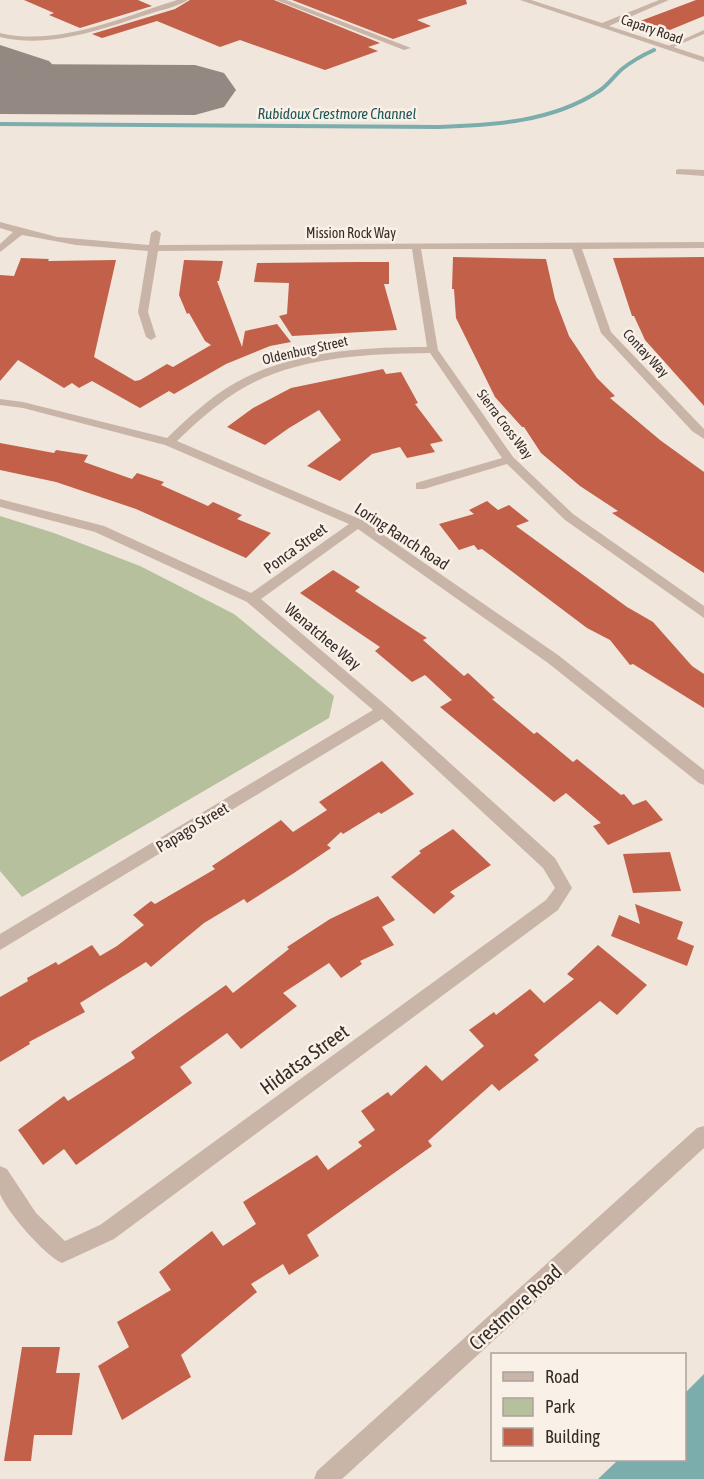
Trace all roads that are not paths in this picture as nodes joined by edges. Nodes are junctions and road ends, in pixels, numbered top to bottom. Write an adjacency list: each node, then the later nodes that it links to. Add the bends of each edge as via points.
1 (280, 0): 8 (street)
2 (524, 0): 5 (street, Capary Road)
3 (665, 0): 5 (street)
4 (177, 1): 7 (street, via 64,36)
5 (602, 26): 9 (street, Capary Road)
6 (704, 32): 9 (lane)
7 (0, 35)
8 (407, 48)
9 (667, 48): 10 (street, Capary Road)
10 (704, 60)
11 (679, 172): 12 (street)
12 (704, 173)
13 (0, 225): 14 (street, Mission Rock Way)
14 (19, 232): 19 (street, Mission Rock Way, via 80,245); 20 (street)
15 (156, 233): 19 (street)
16 (576, 245): 17 (street, Mission Rock Way); 18 (street, Mission Rock Way); 24 (street, Contay Way, via 606,333)
17 (704, 245)
18 (416, 246): 19 (street, Mission Rock Way); 22 (street, Sierra Cross Way)
19 (153, 248): 21 (street, via 143,312)
20 (0, 249)
21 (151, 337)
22 (433, 350): 25 (street, Oldenburg Street, via 375,350 264,374 225,396); 26 (street, Sierra Cross Way)
23 (0, 402): 25 (street, Loring Ranch Road)
24 (704, 435)
25 (169, 442): 29 (street, Loring Ranch Road)
26 (509, 460): 27 (street); 31 (street, Sierra Cross Way, via 569,517)
27 (420, 486)
28 (0, 503): 30 (street, Wenatchee Way, via 99,529)
29 (358, 524): 30 (street, Ponca Street); 33 (street, Loring Ranch Road, via 553,659)
30 (252, 600): 32 (street, Wenatchee Way)
31 (704, 613)
32 (383, 711): 34 (street, Wenatchee Way, via 549,863); 35 (street, Papago Street)
33 (704, 779)
34 (564, 888): 37 (street, Hidatsa Street, via 552,905 107,1232 62,1253 29,1220)
35 (0, 943)
36 (704, 1135): 38 (street, Crestmore Road)
37 (0, 1176)
38 (325, 1479)

